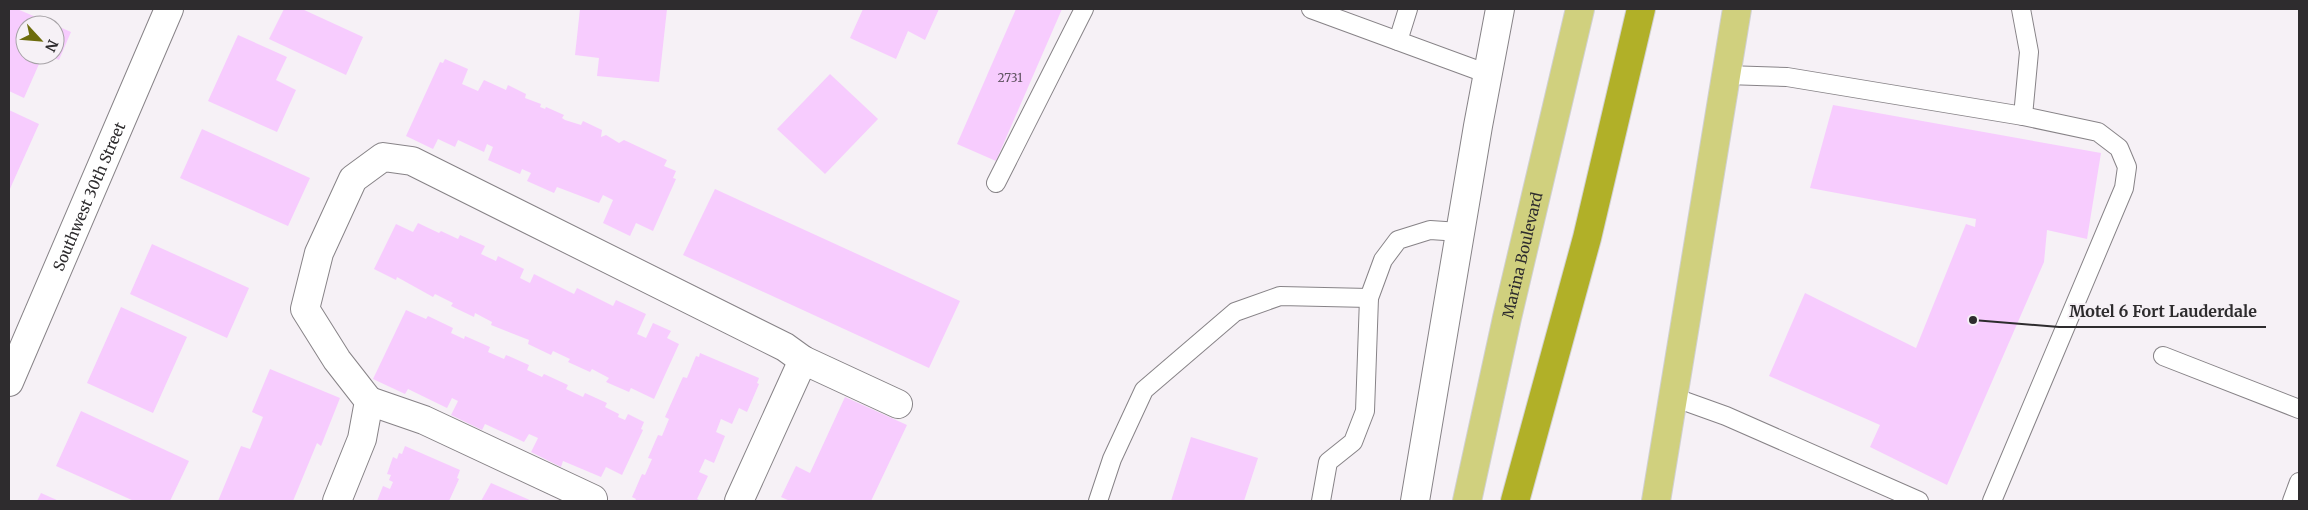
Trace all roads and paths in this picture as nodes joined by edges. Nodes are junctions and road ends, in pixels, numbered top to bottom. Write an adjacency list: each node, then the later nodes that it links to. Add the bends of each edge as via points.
1 (170, 9): 19 (street, Southwest 30th Street)
2 (1084, 9): 14 (lane)
3 (1311, 9): 10 (lane)
4 (1408, 9): 10 (lane)
5 (1500, 9): 11 (street)
6 (1580, 9): 31 (main road, Marina Boulevard)
7 (1641, 9): 32 (highway, via 1587,238)
8 (1737, 9): 12 (main road)
9 (2021, 9): 13 (lane, via 2029,52)
10 (1398, 41): 11 (lane)
11 (1488, 74): 15 (street)
12 (1726, 75): 13 (lane, via 1787,77); 20 (main road)
13 (2023, 116): 35 (lane, via 2098,132 2119,148 2127,167 2124,188)
14 (996, 184)
15 (1460, 232): 16 (lane, via 1430,230 1398,240 1383,260); 30 (street)
16 (1369, 298): 28 (lane, via 1280,296 1235,312 1144,390 1112,458); 29 (lane, via 1365,411 1353,442 1328,462)
17 (2163, 356): 23 (lane)
18 (803, 360): 21 (street, via 785,346 412,161 382,157 353,179 319,254 305,309 337,360); 22 (street); 27 (street)
19 (9, 382)
20 (1673, 397): 33 (main road); 34 (lane, via 1726,416)
21 (369, 401): 25 (street, via 362,440); 26 (street, via 424,420)
22 (898, 404)
23 (2299, 409)
24 (2299, 482): 36 (lane)
25 (337, 501)
26 (592, 501)
27 (739, 501)
28 (1098, 501)
29 (1321, 501)
30 (1415, 501)
31 (1467, 501)
32 (1515, 501)
33 (1656, 501)
34 (1918, 501)
35 (1992, 501)
36 (2292, 501)

